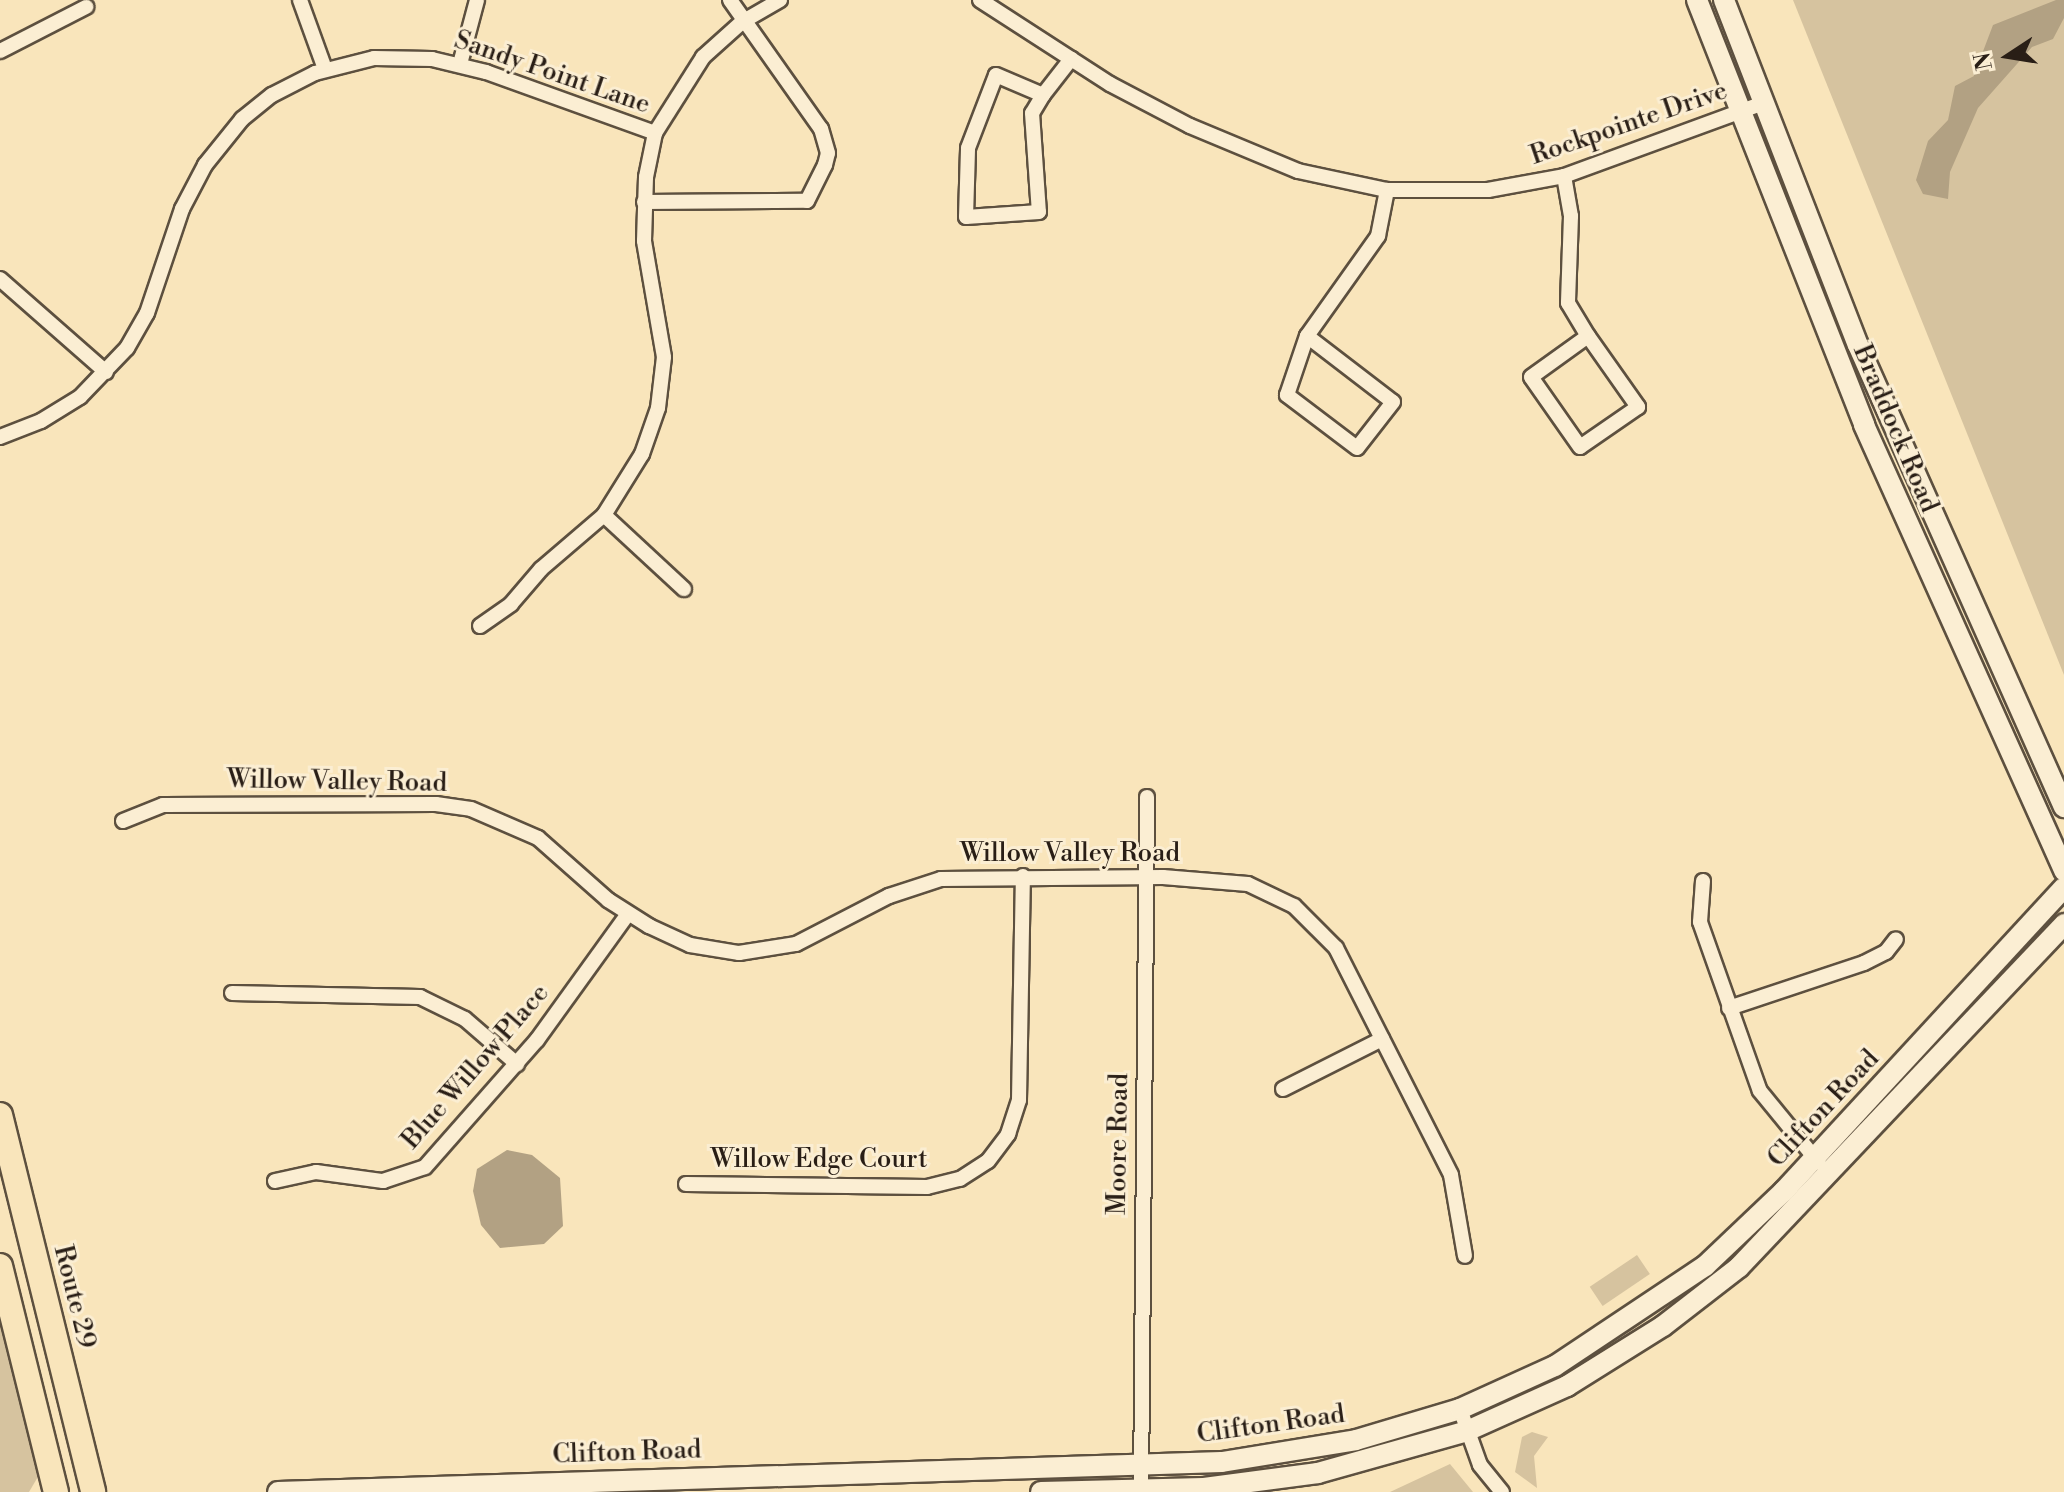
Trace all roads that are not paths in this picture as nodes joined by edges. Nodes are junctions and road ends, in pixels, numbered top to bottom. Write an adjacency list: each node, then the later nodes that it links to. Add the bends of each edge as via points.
1 (300, 0): 13 (street)
2 (477, 0): 12 (street)
3 (730, 0): 9 (street)
4 (780, 0): 9 (street)
5 (980, 0): 11 (street, Rockpointe Drive)
6 (1697, 0): 16 (main road, Braddock Road)
7 (1724, 0): 15 (main road, Braddock Road)
8 (86, 7): 10 (street)
9 (742, 22): 17 (street, via 690,72); 20 (street, via 826,140 825,165 807,201)
10 (0, 51)
11 (1071, 59): 14 (street); 19 (street, Rockpointe Drive, via 1154,109 1265,159)
12 (460, 64): 13 (street, Sandy Point Lane, via 391,57); 17 (street, Sandy Point Lane)
13 (325, 69): 24 (street, Sandy Point Lane, via 272,95 222,141 187,199 147,313)
14 (1043, 95): 14 (street, via 996,75 968,148 966,217 1039,212 1032,113)
15 (1763, 103): 16 (street, Rockpointe Drive); 30 (main road, Braddock Road, via 1858,345)
16 (1739, 113): 18 (street, Rockpointe Drive); 32 (main road, Braddock Road, via 1864,425)
17 (655, 133): 20 (street)
18 (1564, 176): 19 (street, Rockpointe Drive, via 1488,190); 23 (street, via 1571,216 1568,303)
19 (1387, 190): 22 (street, via 1378,236)
20 (644, 202): 26 (street, via 646,251 663,335 662,382 647,442)
21 (0, 279): 24 (street)
22 (1307, 336): 22 (street, via 1393,402 1357,448 1287,395)
23 (1588, 336): 23 (street, via 1531,377 1580,447 1638,407)
24 (106, 372): 25 (street, Sandy Point Lane, via 60,410)
25 (0, 437)
26 (604, 515): 27 (street); 28 (street, via 541,569 511,604)
27 (684, 589)
28 (480, 626)
29 (1147, 797): 34 (street, Moore Road)
30 (2064, 807)
31 (123, 821): 37 (street, Willow Valley Road, via 163,805 436,804 471,809 538,838)
32 (2064, 871)
33 (1023, 876): 34 (street, Willow Valley Road); 37 (street, Willow Valley Road, via 962,876 922,883 809,939 739,953 690,945); 51 (street, Willow Edge Court, via 1019,1100 1008,1134 988,1161 960,1179 927,1187)
34 (1147, 877): 44 (street, Willow Valley Road, via 1235,881 1294,906 1336,948); 56 (street, Moore Road)
35 (1703, 881): 43 (street, via 1700,922)
36 (2064, 888): 48 (main road, Clifton Road)
37 (628, 914): 45 (street, Blue Willow Place)
38 (2064, 924): 41 (main road, Clifton Road)
39 (1896, 939): 43 (street, via 1886,952 1864,963)
40 (2064, 948): 41 (main road)
41 (2019, 972): 49 (main road, Clifton Road)
42 (232, 993): 45 (street, via 420,997 465,1019)
43 (1729, 1008): 48 (street, via 1760,1091)
44 (1382, 1039): 46 (street); 52 (street, Willow Valley Road, via 1451,1175)
45 (517, 1064): 50 (street, Blue Willow Place, via 437,1157 409,1175 374,1181 301,1173)
46 (1283, 1089)
47 (0, 1115): 60 (main road, Route 29)
48 (1814, 1158): 49 (street); 54 (main road, Clifton Road, via 1705,1266 1628,1321 1555,1366)
49 (1831, 1175): 55 (main road, Clifton Road, via 1739,1267 1663,1326 1567,1386)
50 (275, 1181)
51 (686, 1184)
52 (1465, 1256)
53 (0, 1266): 59 (main road)
54 (1460, 1409): 55 (street); 56 (main road, Clifton Road, via 1310,1450)
55 (1467, 1431): 58 (main road, Clifton Road, via 1406,1452 1297,1477); 63 (street, via 1480,1465)
56 (1143, 1466): 57 (main road, Clifton Road); 58 (street, Moore Road)
57 (597, 1486): 61 (main road, Clifton Road)
58 (1142, 1491): 62 (main road, Clifton Road)
59 (56, 1492)
60 (93, 1492)
61 (278, 1492)
62 (1041, 1492)
63 (1502, 1492)

